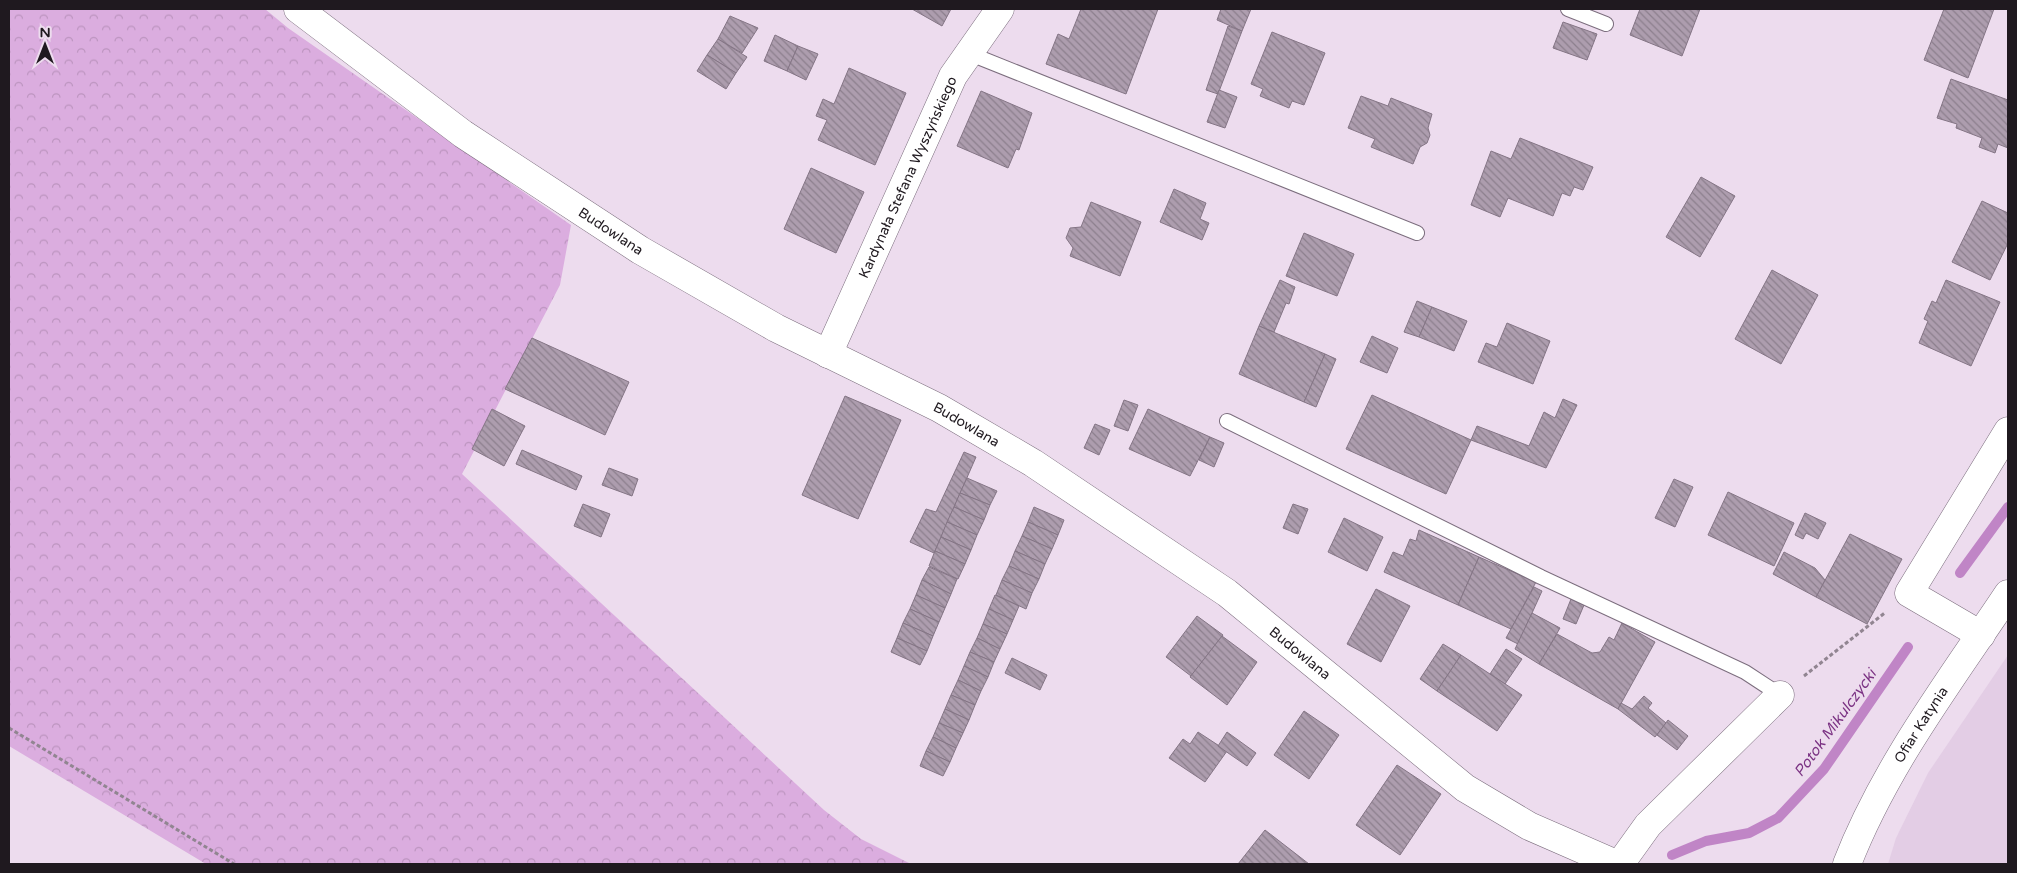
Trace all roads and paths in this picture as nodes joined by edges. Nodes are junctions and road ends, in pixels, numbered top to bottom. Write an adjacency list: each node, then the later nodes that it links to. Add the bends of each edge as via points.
1 (298, 9): 7 (street, Budowlana, via 463,134 578,210 685,277)
2 (1000, 9): 5 (street, Kardynała Stefana Wyszyńskiego)
3 (1568, 9): 4 (lane)
4 (1606, 24)
5 (968, 53): 6 (lane); 7 (street, Kardynała Stefana Wyszyńskiego, via 936,111)
6 (1417, 233)
7 (828, 354): 16 (street, Budowlana, via 939,408 1033,463 1227,592 1465,788 1529,826)
8 (1227, 421): 13 (lane, via 1541,577 1746,672)
9 (2008, 431): 10 (street)
10 (1909, 593): 12 (street); 13 (path, via 1865,631)
11 (2008, 594): 12 (street, Ofiar Katynia)
12 (1981, 635): 18 (street, Ofiar Katynia, via 1878,793)
13 (1780, 695): 17 (street, via 1648,825)
14 (9, 728): 15 (path)
15 (234, 864)
16 (1616, 864)
17 (1620, 864)
18 (1847, 864)

